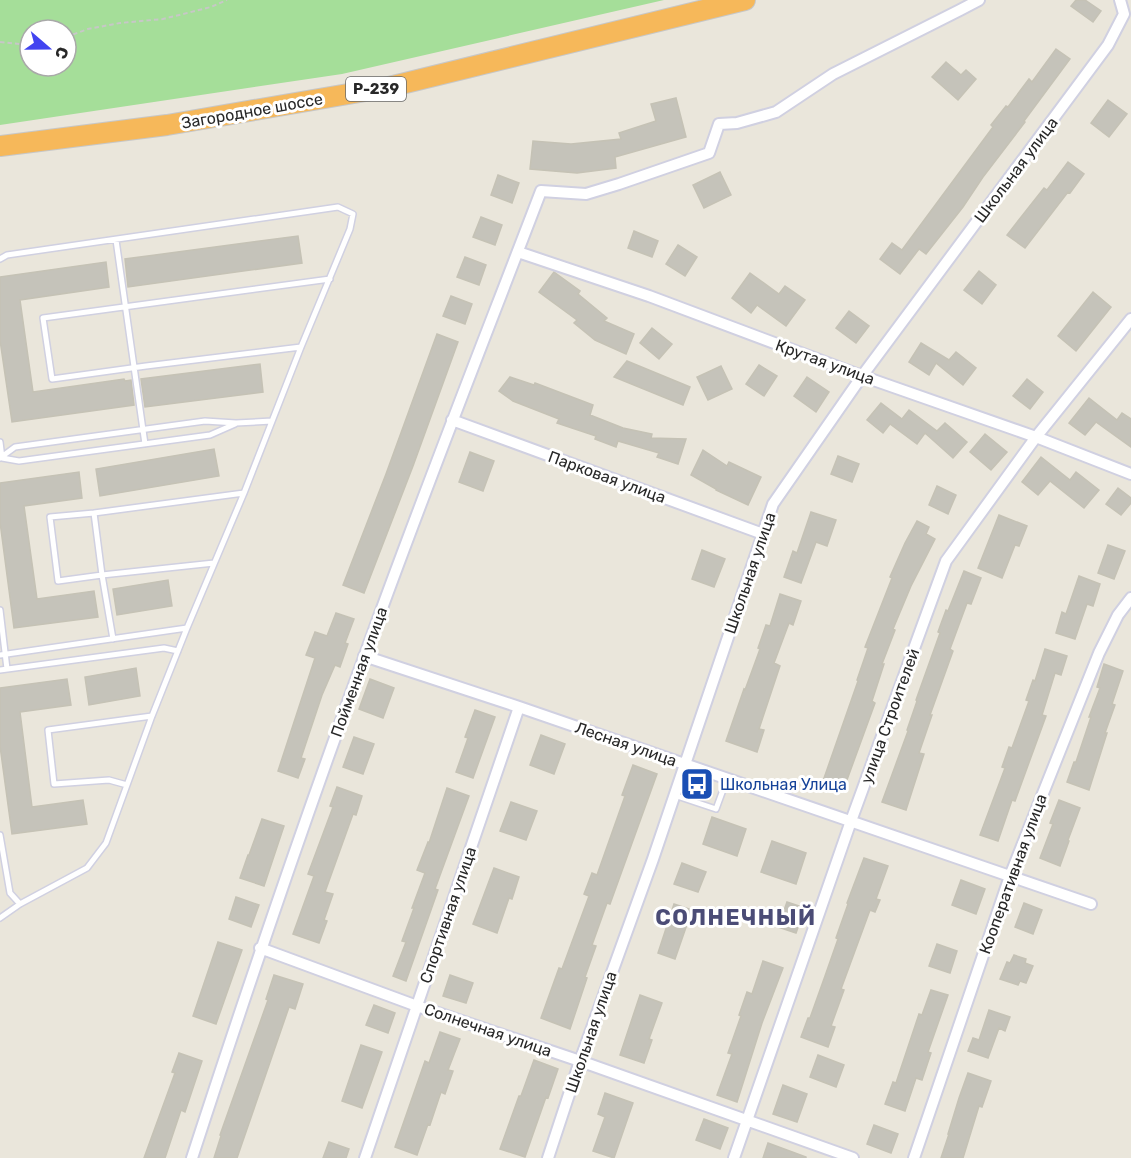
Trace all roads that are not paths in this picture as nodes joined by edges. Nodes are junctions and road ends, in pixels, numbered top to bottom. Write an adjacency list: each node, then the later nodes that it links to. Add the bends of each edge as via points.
1 (746, 0): 5 (highway, Загородное шоссе / Р-239, via 389,87 167,125)
2 (978, 0): 7 (street, Пойменная улица, via 833,74 777,112 719,124 709,153 586,194 542,191)
3 (1120, 0): 4 (street, Школьная улица)
4 (1127, 14): 14 (street, Школьная улица)
5 (0, 146)
6 (116, 240): 8 (lane); 9 (lane, via 338,207 353,214); 10 (lane)
7 (518, 252): 14 (street, Крутая улица); 15 (street, Пойменная улица)
8 (0, 259)
9 (330, 279): 10 (lane); 12 (lane)
10 (126, 307): 13 (lane); 13 (lane, via 43,318 51,379)
11 (1131, 319): 19 (street, улица Строителей)
12 (301, 347): 13 (lane); 16 (lane)
13 (135, 367): 18 (lane)
14 (862, 376): 19 (street, Крутая улица); 26 (street, Школьная улица, via 773,504)
15 (452, 420): 26 (street, Парковая улица); 35 (street, Пойменная улица)
16 (272, 421): 17 (lane); 24 (lane)
17 (236, 423): 18 (lane, via 206,421); 21 (lane, via 210,435)
18 (143, 430): 21 (lane); 22 (lane, via 15,447)
19 (1035, 437): 23 (street, Крутая улица); 44 (street, улица Строителей, via 946,561)
20 (0, 442): 22 (lane)
21 (145, 444): 22 (lane, via 19,461)
22 (1, 458)
23 (1131, 474)
24 (244, 493): 25 (lane); 27 (lane)
25 (94, 513): 28 (lane); 28 (lane, via 50,518 56,570 58,581)
26 (763, 534): 40 (street, Школьная улица)
27 (214, 563): 28 (lane); 31 (lane)
28 (102, 575): 32 (lane)
29 (1131, 598): 47 (street, Кооперативная улица, via 1099,653)
30 (0, 610): 34 (lane)
31 (187, 628): 32 (lane); 33 (lane)
32 (113, 639): 34 (lane)
33 (178, 651): 36 (lane, via 164,648); 39 (lane)
34 (3, 655): 36 (lane)
35 (364, 656): 38 (street, Лесная улица); 51 (street, Пойменная улица)
36 (7, 669): 37 (lane)
37 (0, 670)
38 (519, 707): 40 (street, Лесная улица); 52 (street, Спортивная улица)
39 (152, 716): 42 (lane); 42 (lane, via 48,730 54,784 109,780)
40 (684, 764): 41 (street, Лесная улица); 43 (street, Школьная улица)
41 (727, 778): 43 (lane, via 716,809); 44 (street, Лесная улица)
42 (127, 785): 48 (lane, via 106,843 87,868)
43 (674, 795): 53 (street, Школьная улица)
44 (851, 821): 47 (street, Лесная улица); 54 (street, улица Строителей)
45 (0, 835): 46 (lane)
46 (2, 857): 48 (lane, via 9,893)
47 (1010, 876): 49 (street, Лесная улица); 60 (street, Кооперативная улица)
48 (20, 904): 50 (lane)
49 (1091, 904)
50 (0, 918)
51 (260, 948): 52 (street, Солнечная улица); 55 (street, Пойменная улица)
52 (417, 1006): 53 (street, Солнечная улица); 56 (street, Спортивная улица)
53 (580, 1061): 54 (street, Солнечная улица); 57 (street, Школьная улица)
54 (747, 1120): 58 (street, улица Строителей); 59 (street, Солнечная улица)
55 (192, 1158)
56 (365, 1158)
57 (548, 1158)
58 (734, 1158)
59 (853, 1158)
60 (914, 1158)

